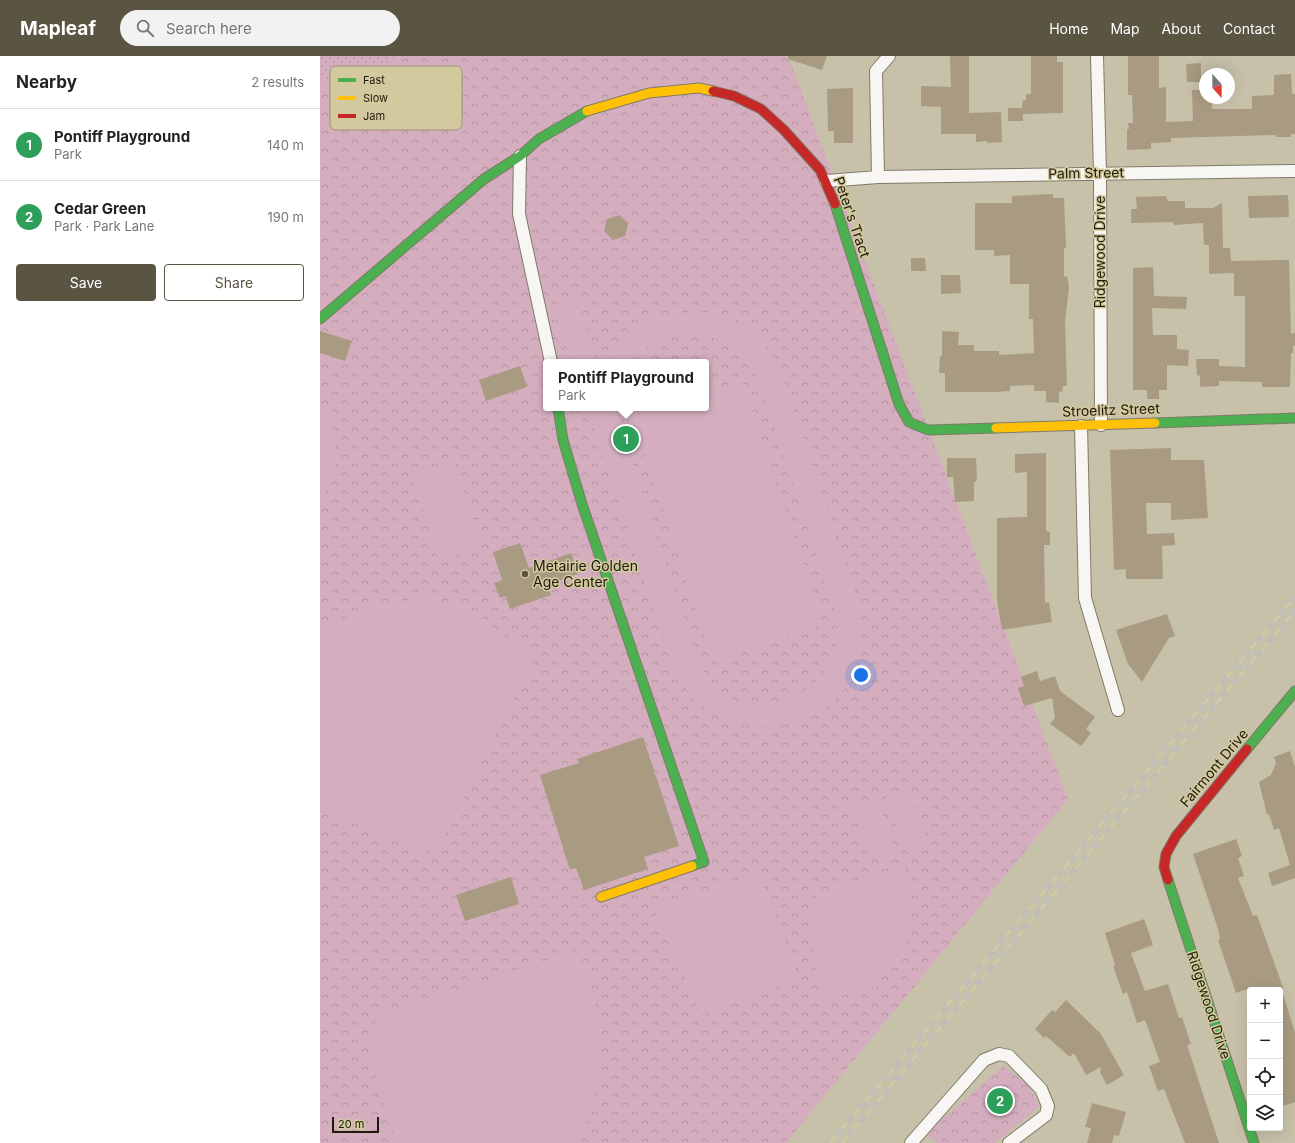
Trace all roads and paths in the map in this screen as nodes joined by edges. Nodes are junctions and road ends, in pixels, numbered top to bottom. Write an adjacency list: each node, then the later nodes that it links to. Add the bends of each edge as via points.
1 (890, 56): 6 (street, via 876,71)
2 (1097, 56): 5 (street, Ridgewood Drive)
3 (520, 156): 7 (street, Peter's Tract, via 539,139 589,110 649,93 699,88 734,96 761,109 806,153); 8 (street, Peter's Tract, via 484,179); 9 (street, via 519,214)
4 (1295, 171): 5 (street, Palm Street)
5 (1100, 173): 6 (street, Palm Street); 12 (street, Ridgewood Drive)
6 (878, 177): 7 (street, Palm Street)
7 (826, 180): 14 (street, Peter's Tract, via 904,416 909,422)
8 (320, 319)
9 (550, 359)
10 (558, 411): 18 (street, via 563,440 582,504 704,862)
11 (1295, 418): 12 (street, Stroelitz Street)
12 (1101, 425): 13 (street, Stroelitz Street)
13 (1081, 426): 14 (street, Stroelitz Street); 16 (street, via 1085,598)
14 (928, 430)
15 (1295, 691): 17 (street, Fairmont Drive, via 1176,836 1166,854)
16 (1118, 710)
17 (1164, 867): 21 (street, Ridgewood Drive)
18 (601, 898)
19 (913, 1142): 20 (street, via 984,1060 999,1054 1009,1056 1041,1089 1048,1106 1046,1114)
20 (1010, 1143)
21 (1254, 1143)

